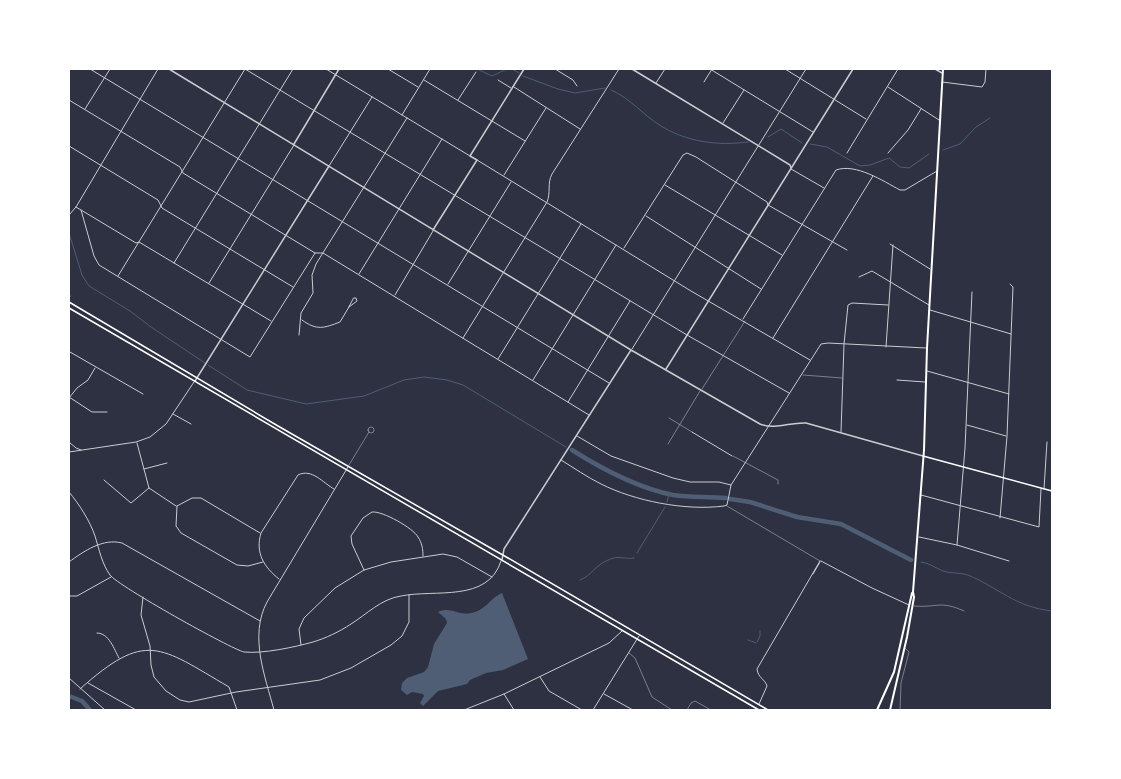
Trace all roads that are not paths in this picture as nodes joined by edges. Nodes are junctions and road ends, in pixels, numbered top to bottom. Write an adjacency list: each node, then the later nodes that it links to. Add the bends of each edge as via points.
1 (90, 69): 27 (street)
2 (110, 69): 27 (street)
3 (158, 69): 42 (street)
4 (169, 69): 46 (street)
5 (245, 69): 39 (street); 46 (street)
6 (293, 69): 39 (street)
7 (326, 69): 26 (street)
8 (339, 69): 26 (street)
9 (388, 69): 37 (street)
10 (430, 69): 29 (street)
11 (524, 69): 34 (street)
12 (555, 69): 35 (street, via 573,80)
13 (619, 69): 59 (street)
14 (632, 69): 33 (street)
15 (665, 69): 33 (street)
16 (711, 69): 31 (street); 40 (street)
17 (785, 69): 28 (street)
18 (806, 69): 28 (street)
19 (852, 69): 43 (street)
20 (898, 69): 36 (street)
21 (935, 69): 25 (street)
22 (943, 69): 25 (main road)
23 (986, 69): 32 (street, via 983,87)
24 (476, 72): 45 (street)
25 (942, 73): 32 (main road)
26 (336, 75): 41 (street); 50 (street)
27 (105, 76): 42 (street); 48 (street)
28 (800, 79): 43 (street); 51 (street)
29 (424, 80): 37 (street); 45 (street)
30 (498, 80): 38 (street)
31 (704, 82)
32 (942, 82): 55 (main road)
33 (656, 83): 58 (street)
34 (513, 86): 38 (street); 47 (street)
35 (577, 86)
36 (887, 87): 49 (street); 54 (street)
37 (419, 88): 52 (street)
38 (512, 89): 56 (street)
39 (280, 90): 50 (street); 57 (street)
40 (744, 90): 51 (street); 58 (street)
41 (372, 97): 52 (street); 61 (street)
42 (141, 98): 60 (street); 63 (street)
43 (834, 99): 54 (street); 62 (street)
44 (69, 100): 48 (street)
45 (458, 100): 56 (street)
46 (224, 103): 57 (street); 63 (street)
47 (546, 108): 59 (street); 65 (street)
48 (85, 109): 60 (street)
49 (922, 109): 55 (street); 71 (street)
50 (315, 110): 61 (street); 66 (street)
51 (780, 111): 62 (street); 68 (street)
52 (402, 115): 53 (street)
53 (407, 118): 64 (street); 69 (street)
54 (867, 120): 70 (street)
55 (940, 120): 79 (main road)
56 (492, 121): 65 (street); 72 (street)
57 (259, 124): 66 (street); 73 (street)
58 (722, 124): 68 (street)
59 (581, 129): 92 (street, via 550,177)
60 (121, 131): 75 (street); 78 (street, via 180,167)
61 (350, 132): 69 (street); 76 (street)
62 (814, 132): 77 (street)
63 (204, 137): 73 (street); 78 (street)
64 (442, 139): 72 (street); 80 (street)
65 (525, 141): 82 (street)
66 (294, 144): 76 (street); 83 (street)
67 (69, 146): 75 (street)
68 (758, 146): 77 (street); 85 (street)
69 (385, 153): 80 (street); 87 (street)
70 (847, 153)
71 (888, 153)
72 (470, 156): 74 (street)
73 (239, 158): 83 (street); 89 (street)
74 (477, 160): 82 (street); 90 (street)
75 (101, 166): 93 (street, via 158,200); 95 (street)
76 (329, 166): 87 (street); 91 (street)
77 (791, 168): 88 (street); 94 (street)
78 (182, 171): 89 (street); 93 (street)
79 (937, 171): 81 (street, via 902,190); 129 (main road)
80 (420, 174): 90 (street); 96 (street)
81 (874, 175): 88 (street, via 844,168 836,170); 111 (street)
82 (503, 176): 84 (street)
83 (273, 178): 91 (street); 98 (street)
84 (512, 181): 92 (street); 101 (street)
85 (736, 181): 86 (street, via 686,153); 94 (street); 100 (street)
86 (664, 185): 100 (street); 102 (street)
87 (364, 188): 96 (street); 103 (street)
88 (824, 188): 105 (street)
89 (217, 193): 98 (street); 106 (street)
90 (455, 195): 101 (street); 107 (street)
91 (308, 200): 103 (street); 108 (street)
92 (547, 202): 104 (street); 110 (street)
93 (160, 205): 106 (street); 112 (street)
94 (768, 205): 105 (street); 109 (street)
95 (76, 207): 97 (street); 99 (street)
96 (399, 209): 107 (street); 113 (street)
97 (81, 210): 112 (street); 133 (street, via 96,261)
98 (251, 214): 108 (street); 118 (street)
99 (69, 215)
100 (715, 215): 109 (street); 117 (street)
101 (490, 216): 110 (street); 121 (street)
102 (645, 216): 117 (street); 119 (street)
103 (343, 221): 113 (street); 123 (street)
104 (582, 223): 114 (street); 125 (street)
105 (802, 224): 111 (street); 124 (street)
106 (195, 228): 118 (street); 126 (street)
107 (433, 230): 121 (street); 127 (street)
108 (286, 235): 122 (street); 130 (street)
109 (748, 236): 124 (street); 128 (street)
110 (525, 237): 125 (street); 131 (street)
111 (833, 241): 120 (street); 171 (street)
112 (139, 242): 126 (street); 133 (street)
113 (378, 242): 127 (street); 132 (street)
114 (616, 244): 119 (street); 135 (street)
115 (890, 244): 116 (street)
116 (893, 246): 129 (street); 137 (street)
117 (695, 247): 128 (street); 136 (street)
118 (230, 249): 130 (street); 138 (street)
119 (623, 249): 136 (street)
120 (847, 250)
121 (468, 251): 131 (street); 140 (street)
122 (315, 253): 123 (street); 141 (street)
123 (323, 253): 132 (street); 161 (street, via 312,272 313,293 301,313)
124 (782, 256): 142 (street)
125 (560, 258): 135 (street); 144 (street)
126 (174, 263): 138 (street)
127 (414, 264): 140 (street); 147 (street)
128 (728, 269): 142 (street); 149 (street)
129 (932, 269): 153 (main road)
130 (265, 270): 141 (street); 151 (street)
131 (503, 272): 144 (street); 154 (street)
132 (358, 274): 147 (street)
133 (118, 276): 172 (street)
134 (859, 277): 137 (street, via 870,270)
135 (595, 279): 148 (street); 159 (street)
136 (674, 280): 149 (street); 158 (street)
137 (890, 281): 152 (street); 153 (street)
138 (208, 284): 151 (street)
139 (1010, 284): 166 (street, via 1013,287)
140 (447, 285): 154 (street)
141 (293, 287): 163 (street)
142 (761, 289): 160 (street)
143 (972, 292): 164 (street)
144 (539, 293): 159 (street); 165 (street)
145 (69, 294): 146 (street)
146 (70, 296)
147 (394, 296): 170 (street)
148 (630, 300): 158 (street); 169 (street)
149 (708, 300): 160 (street); 168 (street)
150 (69, 302): 187 (main road)
151 (243, 304): 163 (street); 172 (street)
152 (888, 305): 173 (street, via 849,304); 174 (street)
153 (930, 305): 157 (main road)
154 (482, 306): 165 (street); 170 (street)
155 (349, 307): 155 (street, via 352,300 356,298 356,303); 161 (street, via 340,322 322,328)
156 (69, 308): 191 (main road)
157 (929, 310): 164 (street); 176 (main road)
158 (653, 314): 168 (street); 177 (street)
159 (573, 315): 169 (street); 175 (street)
160 (743, 319): 162 (street)
161 (301, 320): 167 (street)
162 (745, 321): 171 (street); 179 (lane)
163 (272, 322): 172 (street, via 250,357)
164 (970, 322): 166 (street); 193 (street)
165 (517, 327): 175 (street); 180 (street)
166 (1011, 334): 198 (street)
167 (299, 335)
168 (687, 335): 179 (street); 183 (street)
169 (608, 336): 177 (street); 184 (street)
170 (463, 338): 180 (street)
171 (773, 338): 181 (street)
172 (221, 340): 187 (street)
173 (844, 344): 174 (street); 181 (street, via 822,344); 188 (street)
174 (886, 347): 176 (street)
175 (552, 348): 184 (street); 189 (street)
176 (927, 348): 185 (main road)
177 (632, 350): 183 (street); 194 (street)
178 (70, 352): 182 (street)
179 (723, 355): 195 (lane); 196 (street)
180 (498, 359): 189 (street)
181 (811, 360): 186 (street)
182 (96, 368): 197 (street); 199 (street, via 88,380)
183 (666, 369): 195 (street)
184 (588, 370): 194 (street); 200 (street)
185 (926, 371): 192 (main road); 193 (street)
186 (802, 374): 188 (lane); 196 (street)
187 (197, 378): 191 (street); 226 (main road)
188 (843, 378): 211 (street)
189 (533, 380): 200 (street)
190 (897, 380): 192 (street)
191 (194, 382): 202 (street); 229 (main road)
192 (926, 382): 222 (main road)
193 (968, 382): 198 (street); 207 (street)
194 (609, 383): 203 (street)
195 (701, 390): 206 (lane); 208 (street, via 760,424)
196 (789, 392): 208 (street)
197 (143, 394)
198 (1009, 394): 213 (street)
199 (69, 398): 201 (street, via 92,412)
200 (568, 402): 203 (street)
201 (107, 412)
202 (173, 414): 205 (street); 215 (street, via 157,433)
203 (589, 415): 212 (street)
204 (669, 418): 206 (lane)
205 (191, 424)
206 (680, 424): 210 (lane); 217 (lane)
207 (966, 425): 213 (street); 227 (street)
208 (768, 426): 211 (street, via 806,423); 224 (street)
209 (369, 432): 226 (lane)
210 (692, 432): 221 (street)
211 (841, 433): 222 (street)
212 (577, 436): 223 (street); 233 (street, via 611,456 672,478 690,482 719,482)
213 (1007, 436): 230 (street)
214 (69, 442): 219 (street)
215 (136, 442): 219 (street); 228 (street)
216 (1047, 442): 236 (street)
217 (668, 444)
218 (70, 448): 220 (street)
219 (82, 450): 220 (street)
220 (70, 452)
221 (732, 456): 224 (lane)
222 (923, 456): 227 (main road); 239 (main road)
223 (560, 460): 240 (street, via 615,490 657,502 687,507); 248 (street, via 503,550)
224 (746, 462): 232 (lane, via 778,480); 233 (street)
225 (167, 464): 228 (street)
226 (349, 466): 229 (street); 248 (main road)
227 (963, 466): 230 (main road); 242 (street)
228 (144, 469): 234 (street)
229 (347, 470): 235 (street); 250 (main road)
230 (1004, 478): 236 (main road); 243 (street)
231 (104, 480): 234 (street, via 131,503)
232 (778, 484)
233 (731, 486): 240 (street)
234 (149, 488): 241 (street)
235 (335, 489): 244 (street, via 310,473 298,475); 258 (street)
236 (1043, 489): 237 (main road); 243 (street, via 1039,527)
237 (1052, 491)
238 (69, 492): 246 (street, via 92,529)
239 (920, 495): 242 (street); 245 (main road)
240 (727, 505): 251 (lane)
241 (176, 506): 244 (street, via 192,498 201,498); 254 (street, via 176,526 181,533 237,565 248,566)
242 (961, 507): 243 (street); 247 (street)
243 (1000, 518)
244 (261, 533): 254 (street, via 258,548)
245 (918, 536): 247 (street); 259 (main road)
246 (98, 545): 253 (street); 256 (street); 266 (street, via 122,543)
247 (957, 545): 252 (street)
248 (503, 555): 250 (street); 269 (main road)
249 (423, 556): 255 (street); 255 (street, via 421,544 415,533 384,514 372,512 363,518 351,536); 257 (street, via 452,556)
250 (502, 560): 257 (street); 267 (main road)
251 (820, 561): 263 (street); 286 (street, via 757,669 758,675 768,686)
252 (1009, 561)
253 (69, 562)
254 (263, 562): 258 (street)
255 (364, 570): 272 (street, via 335,588 304,618 299,629)
256 (111, 577): 261 (street, via 77,596); 262 (street)
257 (492, 577): 260 (street, via 474,590)
258 (280, 580): 266 (street, via 265,606)
259 (913, 592): 263 (main road); 264 (main road)
260 (409, 594): 272 (street, via 384,602 336,632); 281 (street, via 409,622 402,636 395,642 332,676)
261 (69, 596)
262 (143, 597): 274 (street, via 141,615); 275 (street, via 234,648 245,652)
263 (908, 605): 264 (street); 271 (main road)
264 (913, 606): 265 (lane, via 944,604); 273 (main road)
265 (964, 612)
266 (260, 622): 275 (street)
267 (622, 630): 270 (main road); 278 (street, via 609,643)
268 (97, 633): 277 (street, via 104,635)
269 (639, 635): 270 (street); 286 (main road)
270 (637, 639): 276 (street); 299 (main road)
271 (900, 643): 273 (lane); 301 (main road, via 892,678)
272 (301, 645): 275 (street)
273 (905, 648): 302 (main road); 303 (lane, via 908,652 901,683)
274 (150, 650): 277 (street, via 136,651); 283 (street, via 172,655 229,688); 283 (street, via 155,679 163,689 180,700 193,702)
275 (259, 652): 281 (street)
276 (628, 653): 285 (street); 296 (lane, via 635,658 652,697)
277 (119, 659): 280 (street)
278 (540, 676): 284 (street); 293 (street, via 549,691)
279 (69, 678): 282 (street)
280 (87, 683): 282 (street); 288 (street)
281 (268, 687): 283 (street); 290 (street)
282 (80, 689): 287 (street)
283 (232, 693): 289 (street)
284 (504, 694): 291 (street); 292 (street)
285 (604, 694): 294 (street); 295 (street)
286 (759, 704): 300 (main road)
287 (105, 710)
288 (136, 710)
289 (237, 710)
290 (274, 710)
291 (464, 710)
292 (514, 710)
293 (582, 710)
294 (594, 710)
295 (632, 710)
296 (672, 710)
297 (687, 710): 298 (lane, via 695,701)
298 (711, 710)
299 (757, 710)
300 (768, 710)
301 (877, 710)
302 (890, 710)
303 (900, 710)

